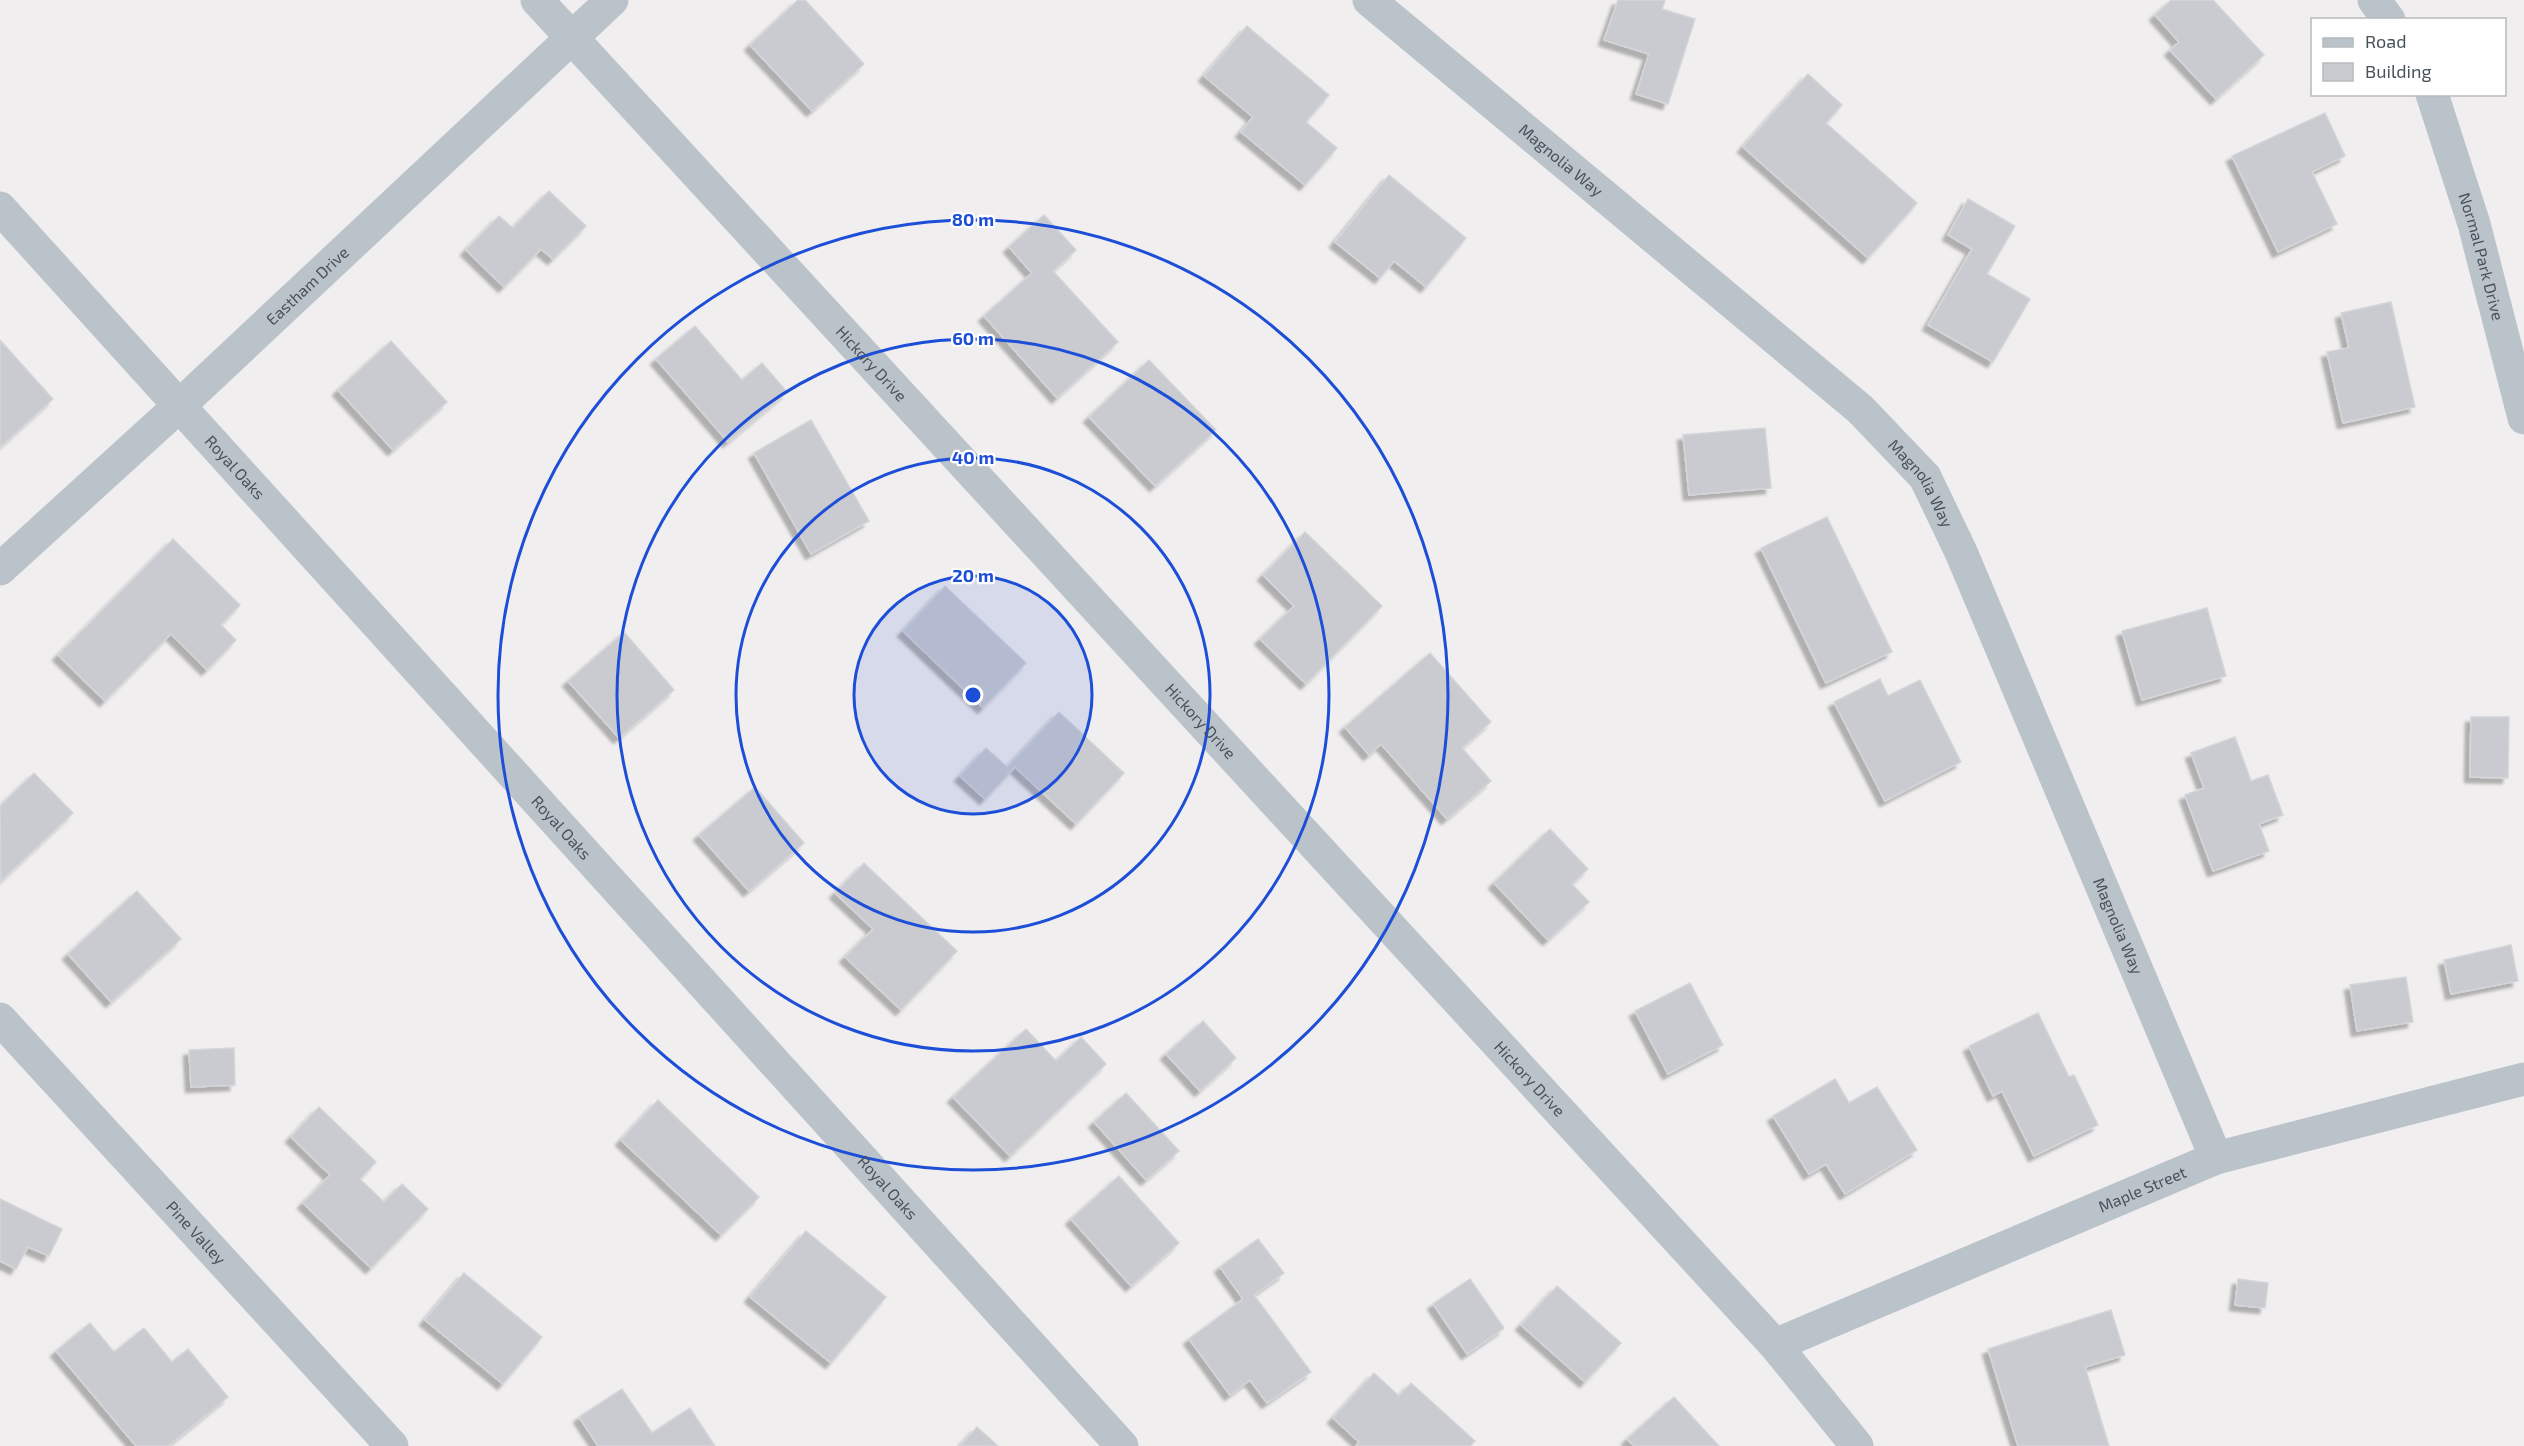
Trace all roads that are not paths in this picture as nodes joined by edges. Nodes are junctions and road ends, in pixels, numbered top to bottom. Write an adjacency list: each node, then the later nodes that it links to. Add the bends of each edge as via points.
1 (537, 0): 6 (street, Hickory Drive)
2 (612, 0): 6 (street, Eastham Drive)
3 (1369, 0): 14 (street, Magnolia Way, via 1860,409 1924,477 1962,552)
4 (2374, 0): 5 (street)
5 (2388, 18)
6 (572, 38): 9 (street, Eastham Drive); 15 (street, Hickory Drive)
7 (2433, 96): 10 (street, Normal Park Drive, via 2474,224)
8 (0, 208): 9 (street, Royal Oaks)
9 (178, 407): 11 (street, Eastham Drive); 17 (street, Royal Oaks)
10 (2524, 418)
11 (0, 569)
12 (0, 1019): 16 (street, Pine Valley)
13 (2524, 1079): 14 (street, Maple Street)
14 (2216, 1158): 15 (street, Maple Street)
15 (1775, 1345): 18 (street, Hickory Drive)
16 (392, 1446)
17 (1122, 1446)
18 (1857, 1446)

